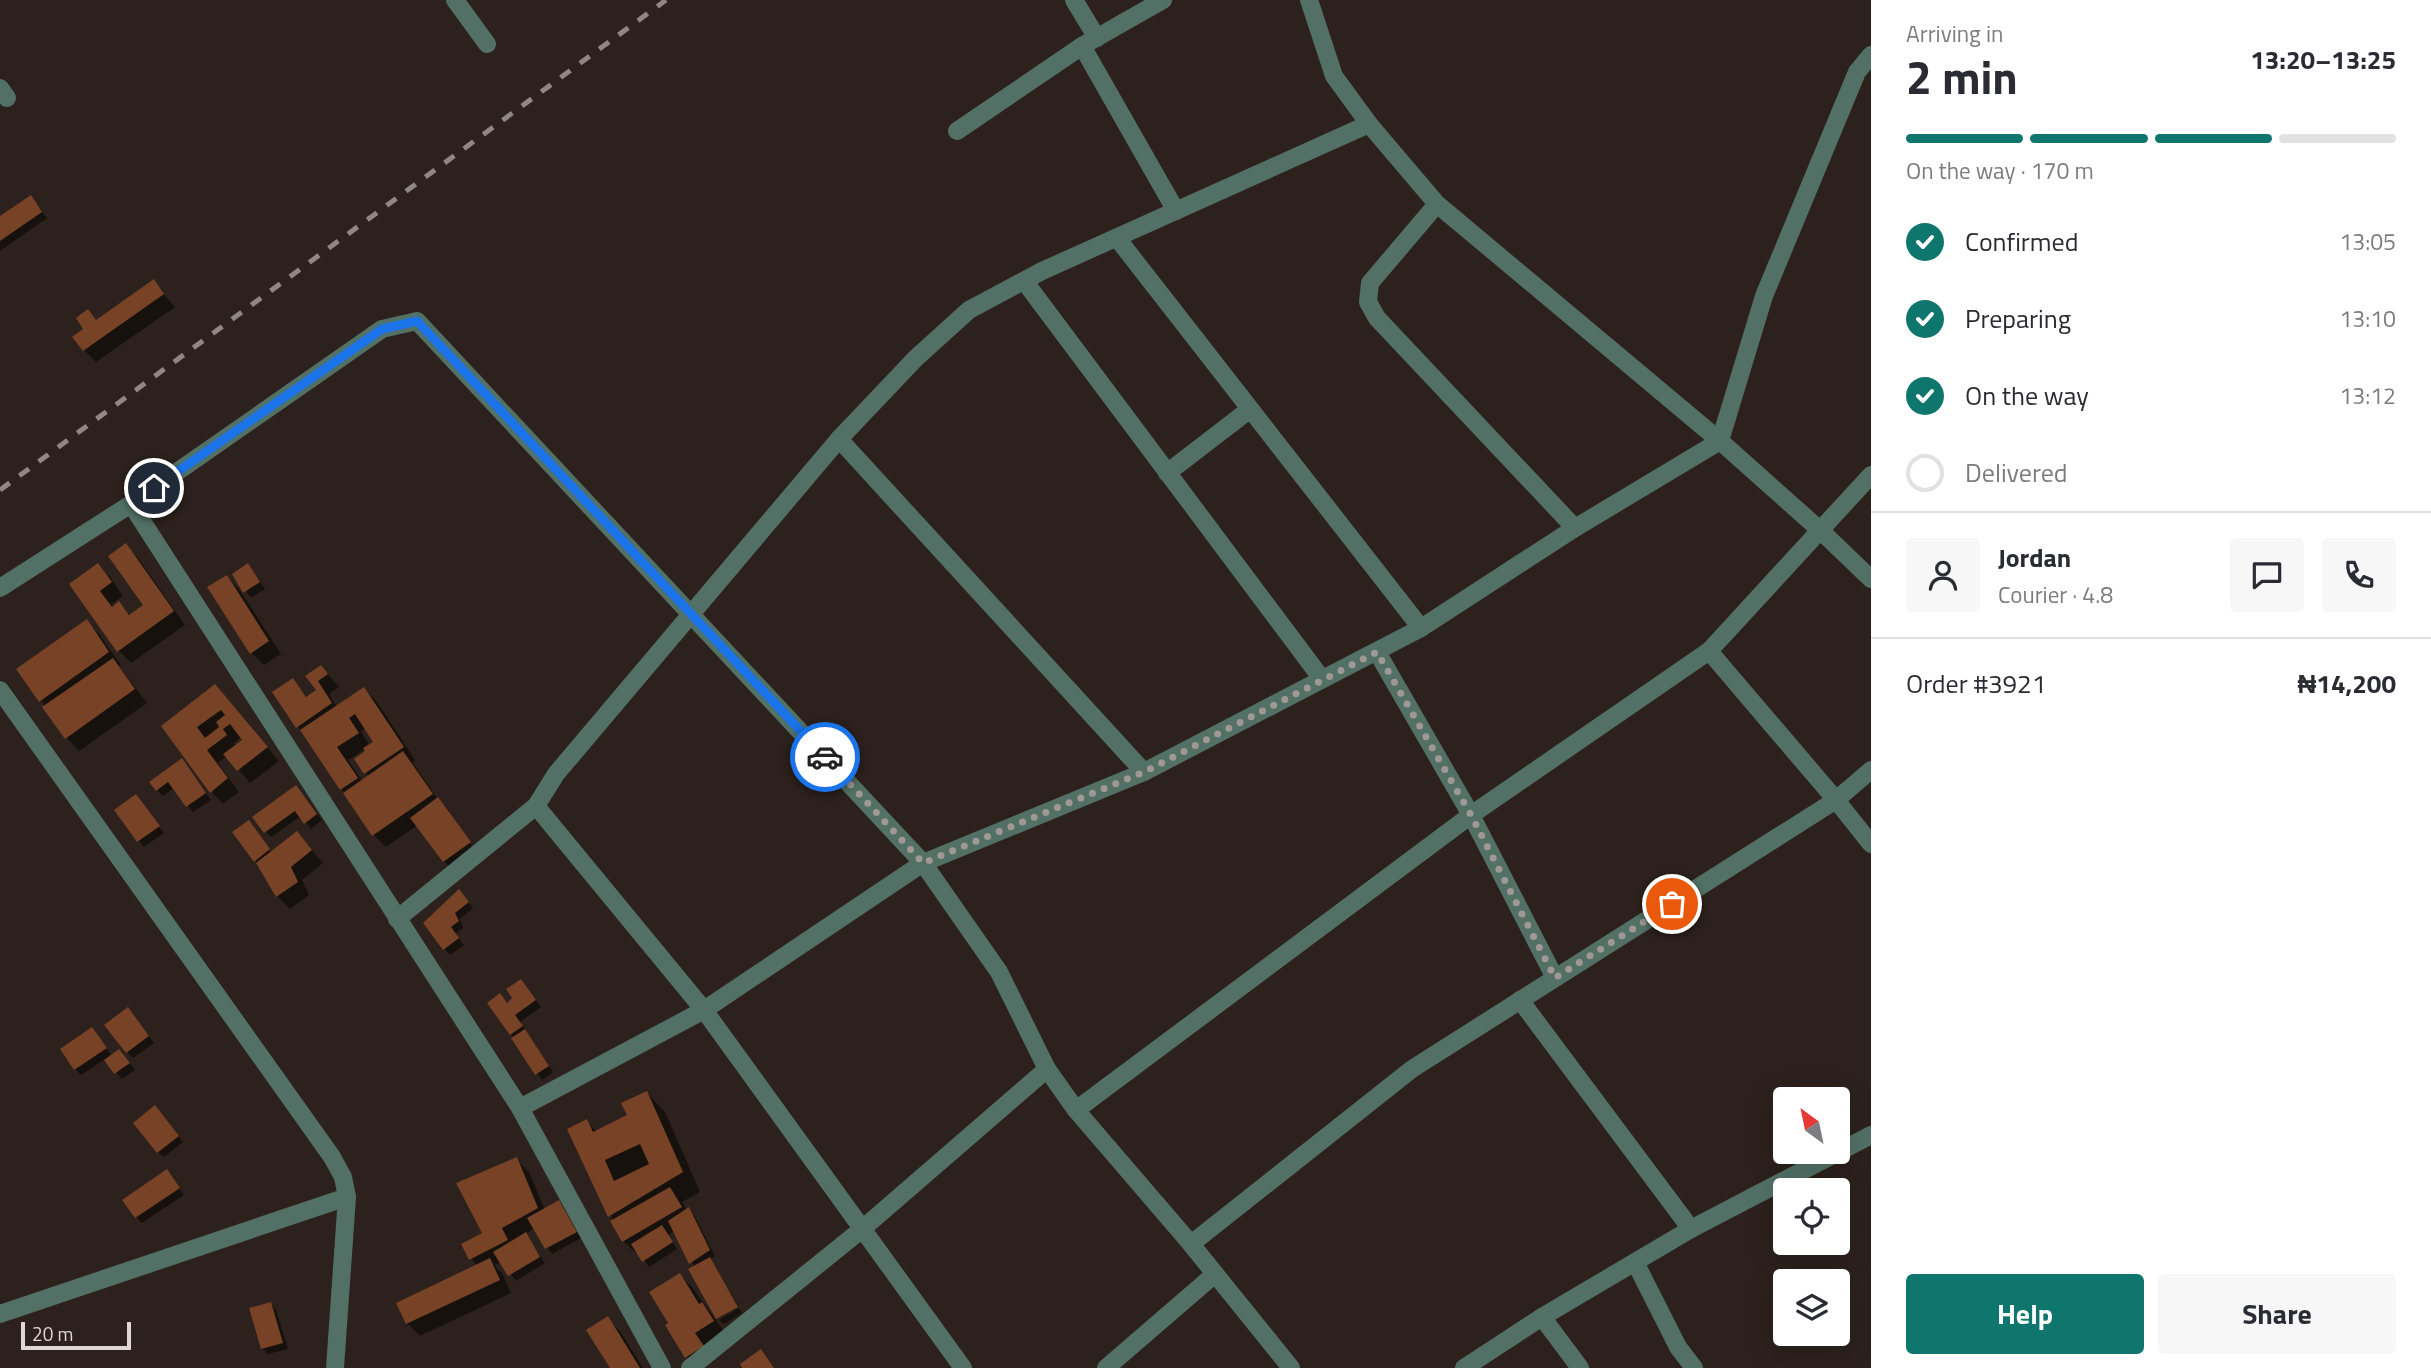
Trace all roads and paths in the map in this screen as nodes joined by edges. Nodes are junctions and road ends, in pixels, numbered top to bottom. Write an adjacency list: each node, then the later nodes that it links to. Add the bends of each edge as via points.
1 (455, 0): 6 (street)
2 (1074, 0): 5 (street)
3 (1163, 0): 5 (street)
4 (1309, 0): 8 (street, via 1334,76)
5 (1089, 42): 9 (street); 11 (street)
6 (488, 44)
7 (1871, 55): 16 (street, via 1857,72 1764,296)
8 (1369, 124): 10 (street); 11 (street)
9 (957, 131)
10 (1437, 204): 16 (street); 20 (street, via 1370,283 1368,302 1377,318)
11 (1176, 211): 12 (street)
12 (1117, 238): 13 (street); 14 (street)
13 (1024, 282): 15 (street, via 970,310 916,358); 17 (street)
14 (1249, 410): 17 (street); 25 (street)
15 (839, 439): 24 (street); 31 (street)
16 (1720, 441): 20 (street); 21 (street)
17 (1167, 472): 28 (street)
18 (1871, 475): 21 (street)
19 (131, 504): 23 (street); 24 (street, via 382,329 417,321); 37 (street)
20 (1575, 528): 25 (street)
21 (1821, 531): 22 (street); 26 (street)
22 (1871, 579)
23 (0, 589)
24 (691, 612): 33 (street, via 556,774); 36 (street)
25 (1421, 628): 27 (street)
26 (1709, 650): 32 (street); 34 (street)
27 (1377, 652): 28 (street); 34 (street)
28 (1322, 679): 31 (street)
29 (0, 690): 45 (street, via 332,1157)
30 (1871, 770): 32 (street)
31 (1144, 772): 36 (street)
32 (1836, 800): 35 (street); 38 (street)
33 (536, 806): 37 (street); 40 (street)
34 (1471, 815): 38 (street); 43 (street)
35 (1871, 844)
36 (923, 863): 40 (street); 41 (street, via 999,972)
37 (397, 919): 42 (street)
38 (1555, 978): 39 (street)
39 (1520, 1000): 46 (street); 48 (street, via 1412,1069)
40 (704, 1010): 42 (street); 47 (street)
41 (1047, 1069): 43 (street); 47 (street)
42 (520, 1108): 54 (street)
43 (1076, 1110): 48 (street)
44 (1871, 1135): 46 (street)
45 (347, 1197): 51 (street); 53 (street)
46 (1691, 1229): 49 (street)
47 (861, 1230): 55 (street); 56 (street)
48 (1191, 1244): 50 (street)
49 (1634, 1262): 52 (street); 61 (street, via 1678,1347)
50 (1215, 1274): 57 (street); 58 (street)
51 (0, 1314)
52 (1542, 1317): 59 (street); 60 (street)
53 (335, 1368)
54 (662, 1368)
55 (691, 1368)
56 (963, 1368)
57 (1106, 1368)
58 (1291, 1368)
59 (1464, 1368)
60 (1580, 1368)
61 (1694, 1368)

